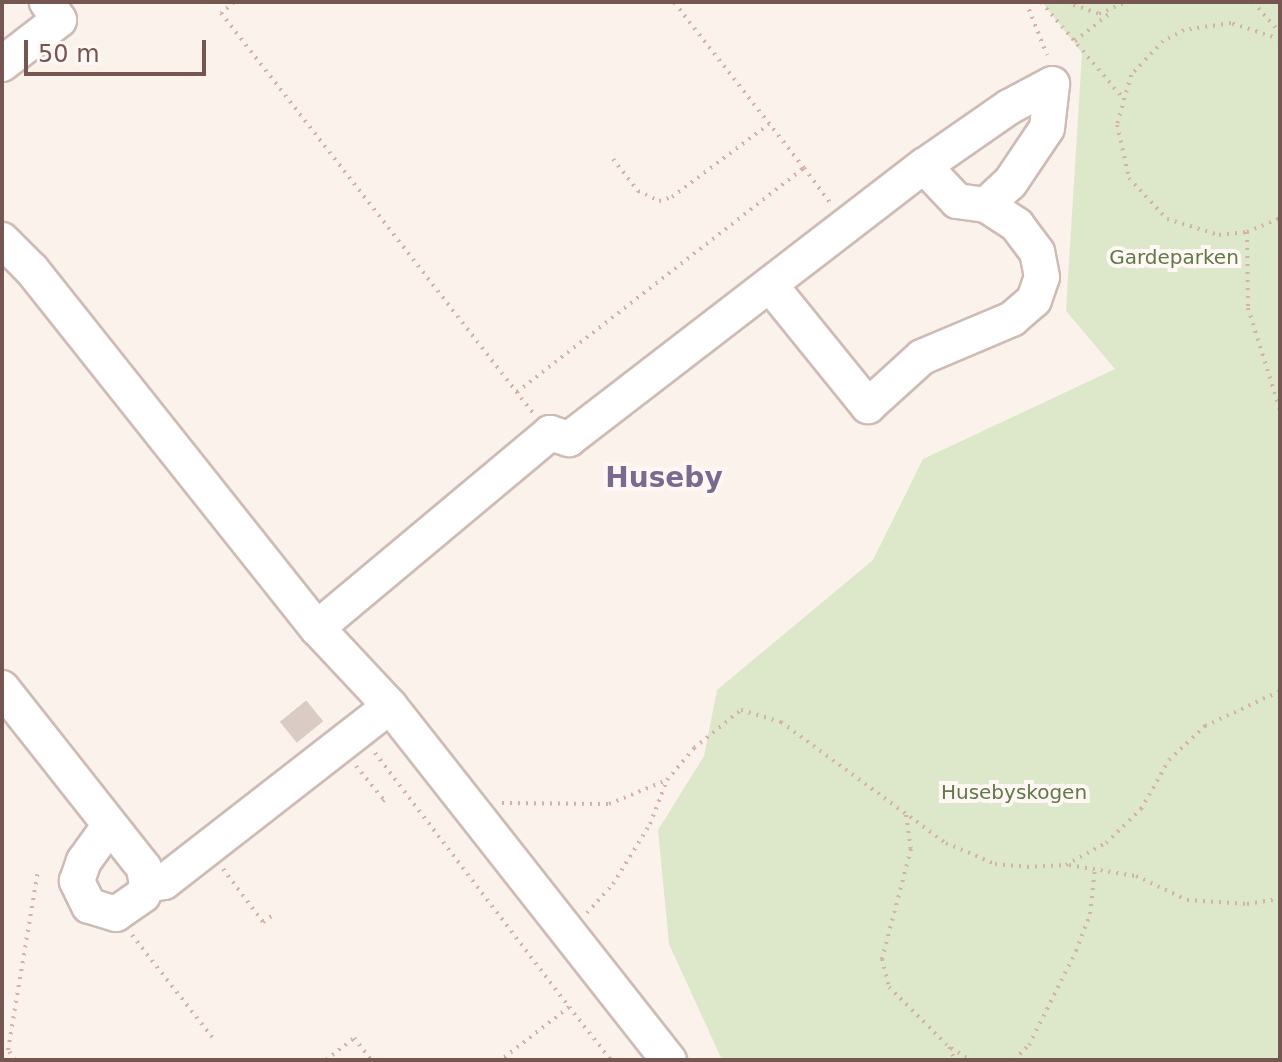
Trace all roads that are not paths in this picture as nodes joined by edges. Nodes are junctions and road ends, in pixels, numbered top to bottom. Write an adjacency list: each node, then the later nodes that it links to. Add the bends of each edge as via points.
1 (47, 2): 2 (lane, via 59,20)
2 (2, 64)
3 (924, 166): 4 (lane, via 957,201); 4 (lane, via 1052,84 1047,128 1010,183); 6 (lane)
4 (986, 205): 6 (lane, via 1017,225 1037,252 1042,277 1034,300 1012,319 922,357 868,406)
5 (2, 240): 7 (lane, via 32,270)
6 (770, 285): 7 (lane, via 569,439 550,433)
7 (317, 628): 9 (lane)
8 (2, 688): 10 (lane)
9 (390, 706): 11 (lane, via 164,882); 12 (lane)
10 (110, 825): 11 (lane, via 144,868); 11 (lane, via 80,870 82,898 97,911 116,914 136,904)
11 (147, 885)
12 (669, 1060)

